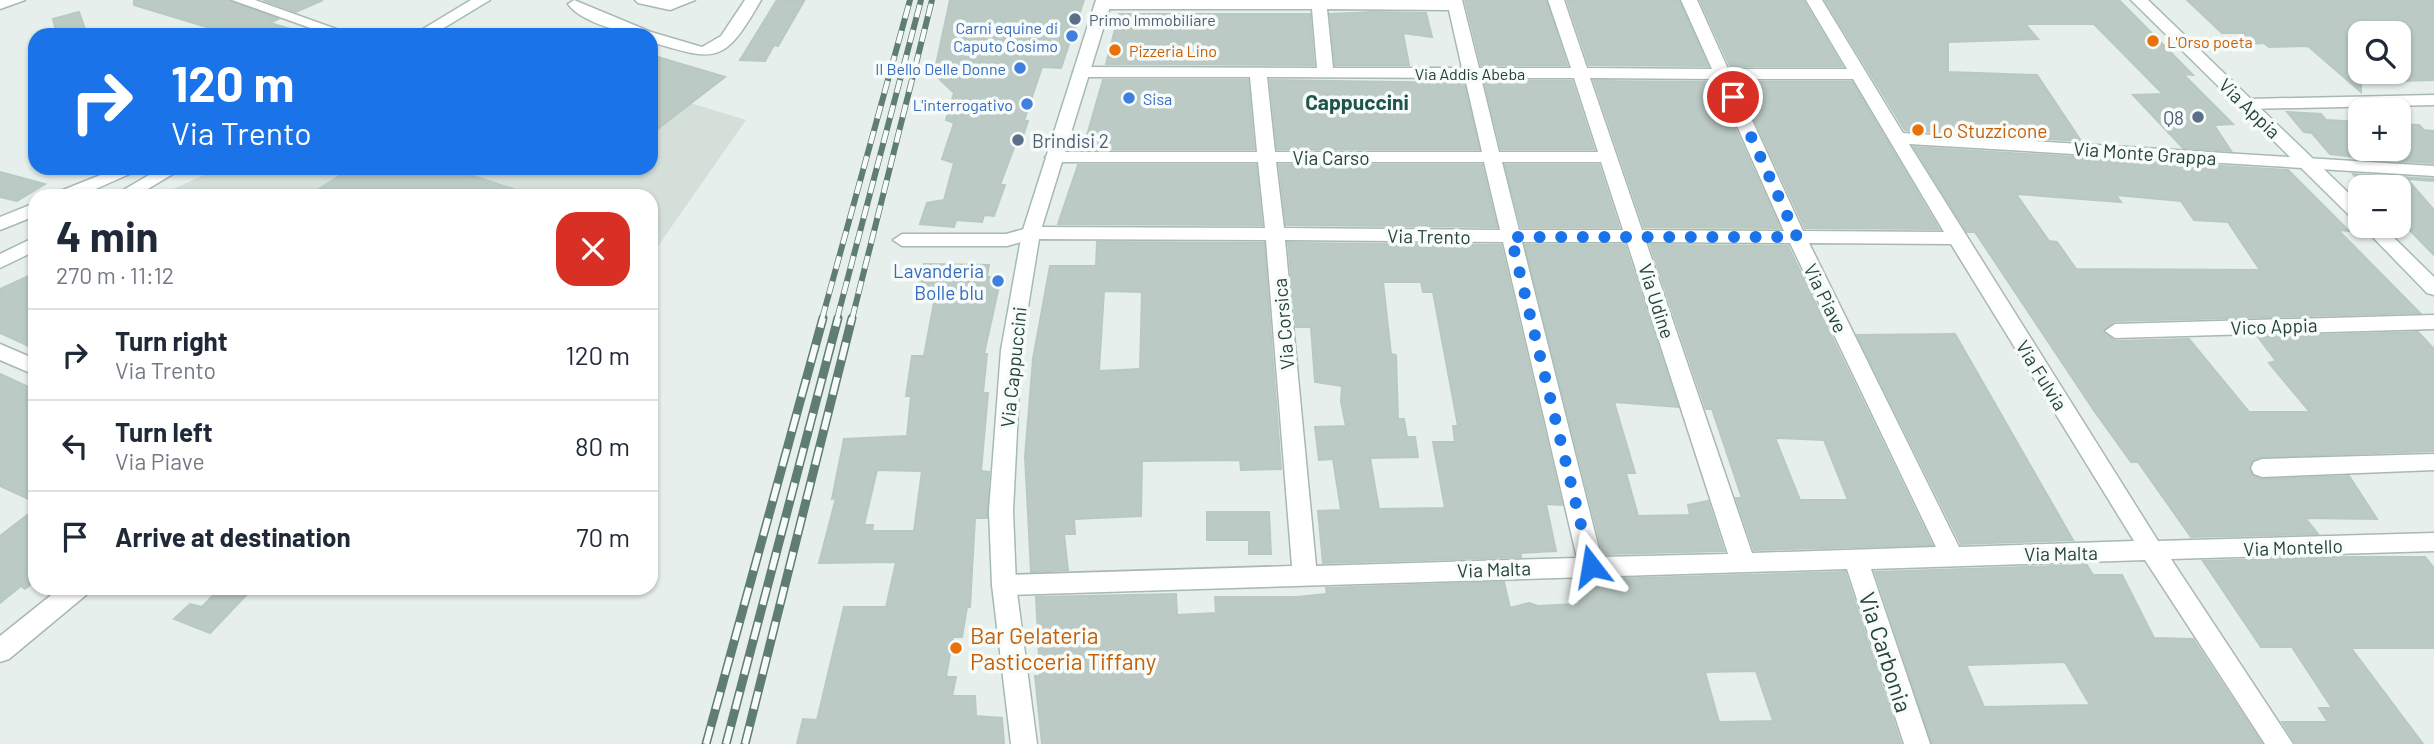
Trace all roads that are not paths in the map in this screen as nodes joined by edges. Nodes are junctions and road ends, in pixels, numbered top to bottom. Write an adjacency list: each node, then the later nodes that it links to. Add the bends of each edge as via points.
1 (17, 0): 15 (street)
2 (240, 0): 16 (street)
3 (482, 0): 17 (street)
4 (643, 0): 5 (street, via 670,5)
5 (687, 0)
6 (753, 0): 19 (street, via 730,39 710,51)
7 (1556, 0): 22 (street, Via Udine)
8 (1689, 0): 23 (street, Via Piave)
9 (1814, 0): 26 (street, Via Fulvia)
10 (2139, 0): 28 (street, Via Appia)
11 (575, 1): 18 (street, via 580,10)
12 (1103, 2): 13 (street); 20 (street, Via Cappuccini)
13 (1319, 3): 14 (street); 25 (street)
14 (1455, 3): 21 (street)
15 (0, 4)
16 (324, 28)
17 (433, 28)
18 (627, 28)
19 (658, 39)
20 (1081, 72): 24 (street, Via Addis Abeba); 30 (street, Via Cappuccini)
21 (1470, 72): 22 (street, Via Addis Abeba); 25 (street, Via Addis Abeba); 32 (street)
22 (1580, 72): 23 (street, Via Addis Abeba); 33 (street, Via Udine)
23 (1722, 73): 26 (street, Via Addis Abeba); 46 (street, Via Piave)
24 (1258, 74): 25 (street, Via Addis Abeba); 31 (street, Via Corsica)
25 (1326, 74)
26 (1859, 74): 29 (street, Via Fulvia)
27 (2434, 100): 28 (street)
28 (2247, 104): 34 (street, Via Appia)
29 (1899, 138): 34 (street, Via Monte Grappa); 48 (street, Via Fulvia)
30 (1054, 157): 31 (street, Via Carso); 43 (street, Via Cappuccini)
31 (1267, 157): 32 (street, Via Carso); 44 (street, Via Corsica)
32 (1490, 157): 33 (street, Via Carso); 45 (street)
33 (1607, 157): 47 (street, Via Udine)
34 (2308, 164): 35 (street, Via Monte Grappa); 40 (street, Via Appia)
35 (2434, 171)
36 (116, 175): 38 (street)
37 (163, 175): 39 (street)
38 (82, 189)
39 (141, 189)
40 (2348, 203)
41 (28, 212): 42 (street)
42 (0, 224)
43 (1031, 233): 44 (street, Via Trento); 50 (street, Via Trento, via 1007,240); 67 (street, Via Cappuccini, via 1011,350 1001,511)
44 (1276, 234): 45 (street, Via Trento); 66 (street, Via Corsica)
45 (1511, 237): 47 (street, Via Trento); 65 (street)
46 (1797, 237): 47 (street, Via Trento); 48 (street, Via Trento); 62 (street, Via Piave)
47 (1636, 238): 64 (street, Via Udine)
48 (1957, 238): 61 (street, Via Fulvia)
49 (2384, 238): 53 (street)
50 (902, 240)
51 (28, 247): 52 (street)
52 (0, 262)
53 (2431, 282)
54 (2434, 322): 55 (street, Vico Appia)
55 (2115, 331)
56 (0, 351): 57 (street)
57 (28, 365)
58 (2434, 462): 59 (street)
59 (2262, 468)
60 (2434, 542): 61 (street, Via Montello)
61 (2152, 551): 62 (street, Via Malta); 72 (street, Via Fulvia)
62 (1952, 556): 63 (street, Via Malta)
63 (1856, 560): 64 (street, Via Malta); 71 (street, Via Carbonia)
64 (1743, 563): 65 (street, Via Malta)
65 (1591, 566): 66 (street, Via Malta)
66 (1305, 575): 67 (street, Via Malta)
67 (1004, 585): 70 (street, Via Cappuccini)
68 (69, 595): 69 (street)
69 (0, 651)
70 (1024, 744)
71 (1917, 744)
72 (2280, 744)

